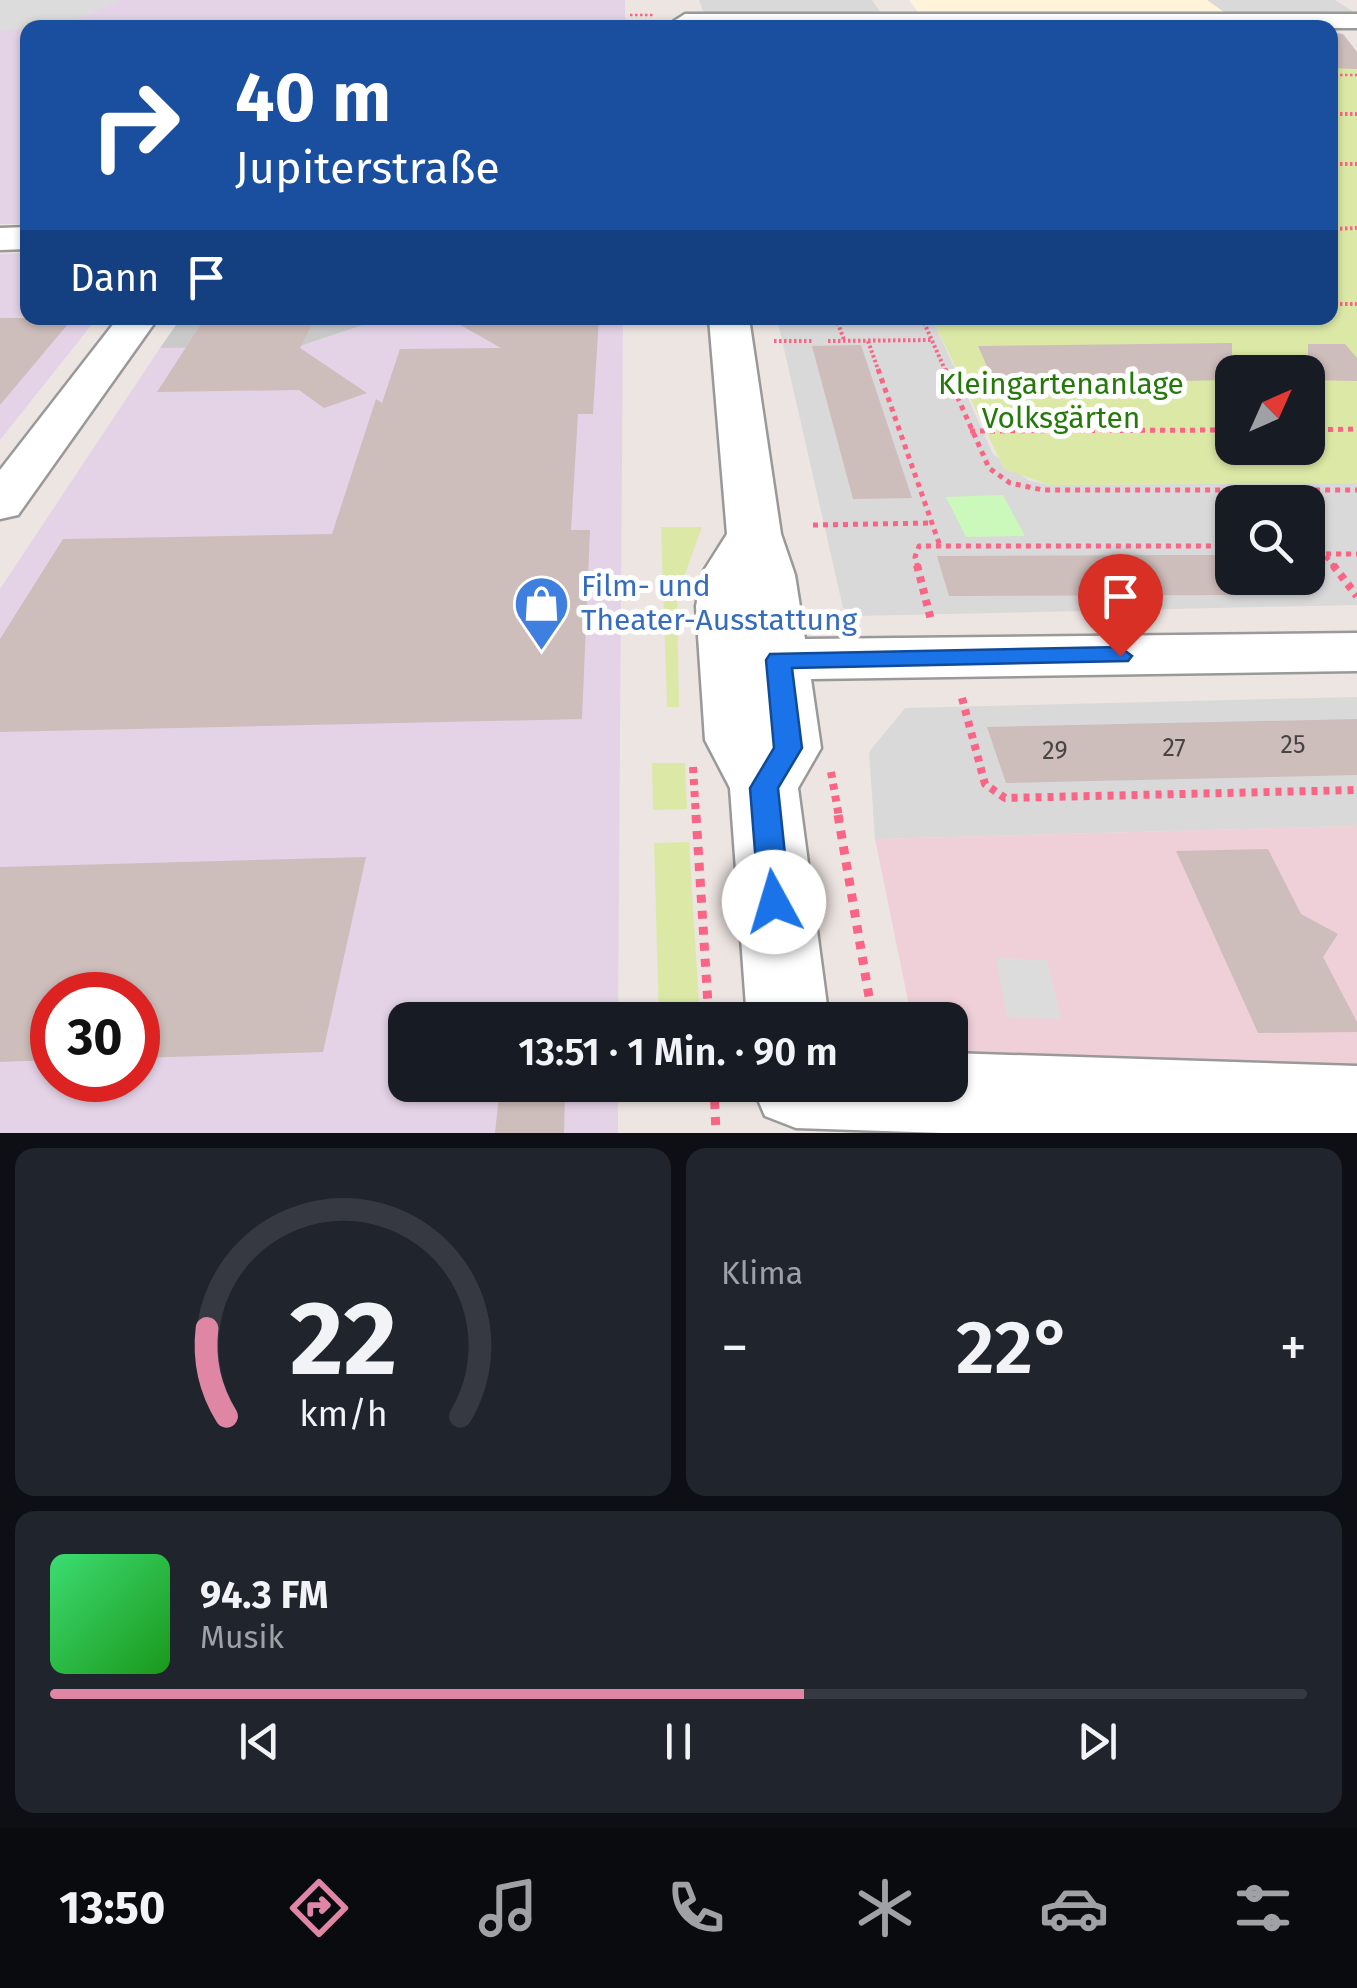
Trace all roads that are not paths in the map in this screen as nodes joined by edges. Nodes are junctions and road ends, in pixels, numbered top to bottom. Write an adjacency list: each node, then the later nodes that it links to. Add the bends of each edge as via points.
1 (888, 0): 3 (street)
2 (684, 16): 3 (street)
3 (902, 20)
4 (133, 325): 6 (street)
5 (730, 325): 8 (street, via 754,534 767,576)
6 (0, 504)
7 (1357, 652): 8 (street)
8 (755, 660): 9 (street, via 797,776)
9 (784, 1002)
10 (968, 1091): 11 (street)
11 (1357, 1108)

